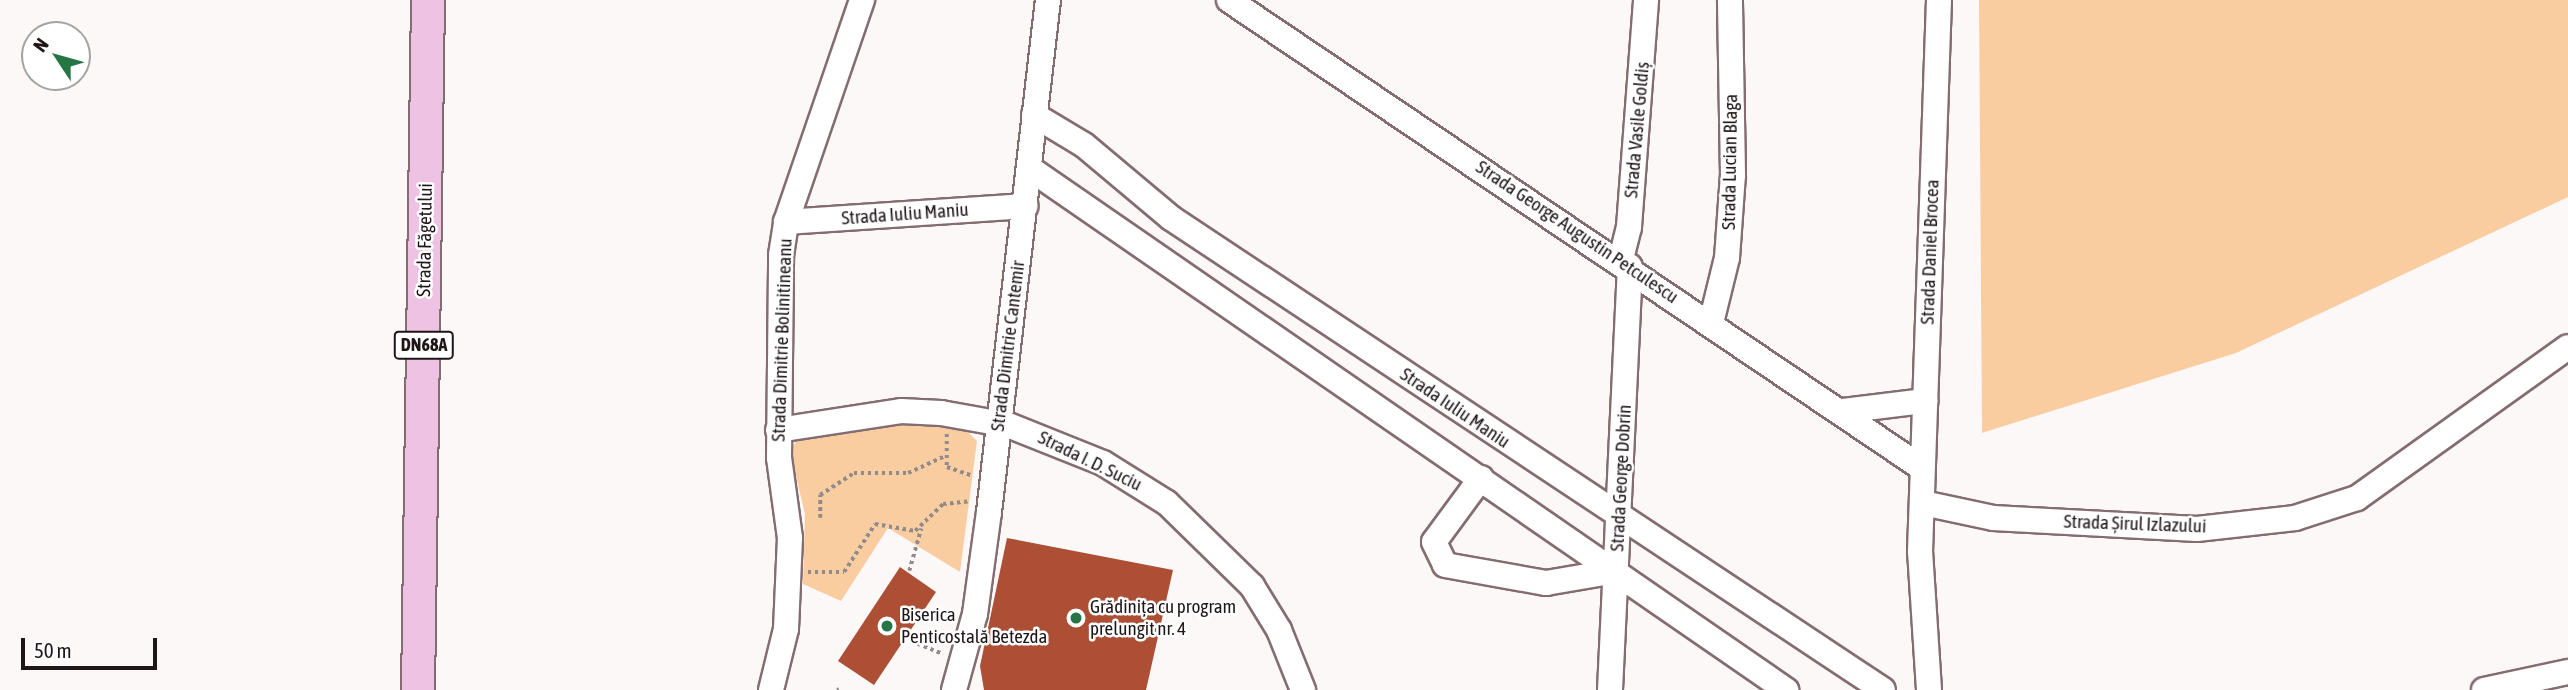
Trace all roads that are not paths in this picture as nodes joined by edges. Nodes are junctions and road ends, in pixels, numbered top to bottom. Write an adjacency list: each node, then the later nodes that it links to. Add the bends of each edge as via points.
1 (428, 0): 25 (main road, Strada Făgetului / DN68A)
2 (862, 0): 11 (street, Strada Dimitrie Bolinitineanu)
3 (1048, 0): 8 (street, Strada Dimitrie Cantemir)
4 (1229, 0): 12 (street, Strada George Augustin Petculescu)
5 (1646, 0): 12 (street, Strada Vasile Goldiș)
6 (1730, 0): 13 (street, Strada Lucian Blaga, via 1733,176 1727,258)
7 (1939, 0): 15 (street, Strada Daniel Brocea)
8 (1034, 115): 9 (street, Strada Dimitrie Cantemir); 22 (street, Strada Iuliu Maniu, via 1084,145 1171,218)
9 (1030, 168): 10 (street, Strada Dimitrie Cantemir); 20 (street)
10 (1025, 206): 11 (street, Strada Iuliu Maniu); 17 (street, Strada Dimitrie Cantemir)
11 (786, 222): 18 (street, Strada Dimitrie Bolinitineanu)
12 (1625, 262): 13 (street, Strada George Augustin Petculescu); 22 (street, Strada George Dobrin)
13 (1711, 323): 16 (street, Strada George Augustin Petculescu)
14 (2568, 347): 21 (street, Strada Șirul Izlazului, via 2357,498 2295,518 2197,529 1993,518)
15 (1925, 401): 16 (street); 19 (street, Strada Daniel Brocea)
16 (1843, 411): 19 (street, Strada George Augustin Petculescu)
17 (998, 423): 18 (street, Strada I. D. Suciu, via 901,411); 27 (street, Strada Dimitrie Cantemir, via 975,614); 28 (street, Strada I. D. Suciu, via 1103,463 1167,503 1212,542 1252,586 1279,630)
18 (778, 430): 26 (street, Strada Dimitrie Bolinitineanu, via 789,551 786,629)
19 (1922, 468): 21 (street, Strada Daniel Brocea)
20 (1481, 478): 23 (street); 23 (street, via 1434,542 1445,565 1546,583)
21 (1923, 503): 32 (street)
22 (1619, 518): 23 (street, Strada George Dobrin); 31 (street, Strada Iuliu Maniu)
23 (1616, 571): 29 (street, Strada George Dobrin); 30 (street)
24 (2568, 672): 33 (street)
25 (418, 690)
26 (771, 690)
27 (954, 690)
28 (1303, 690)
29 (1610, 690)
30 (1786, 690)
31 (1883, 690)
32 (1929, 690)
33 (2484, 690)

